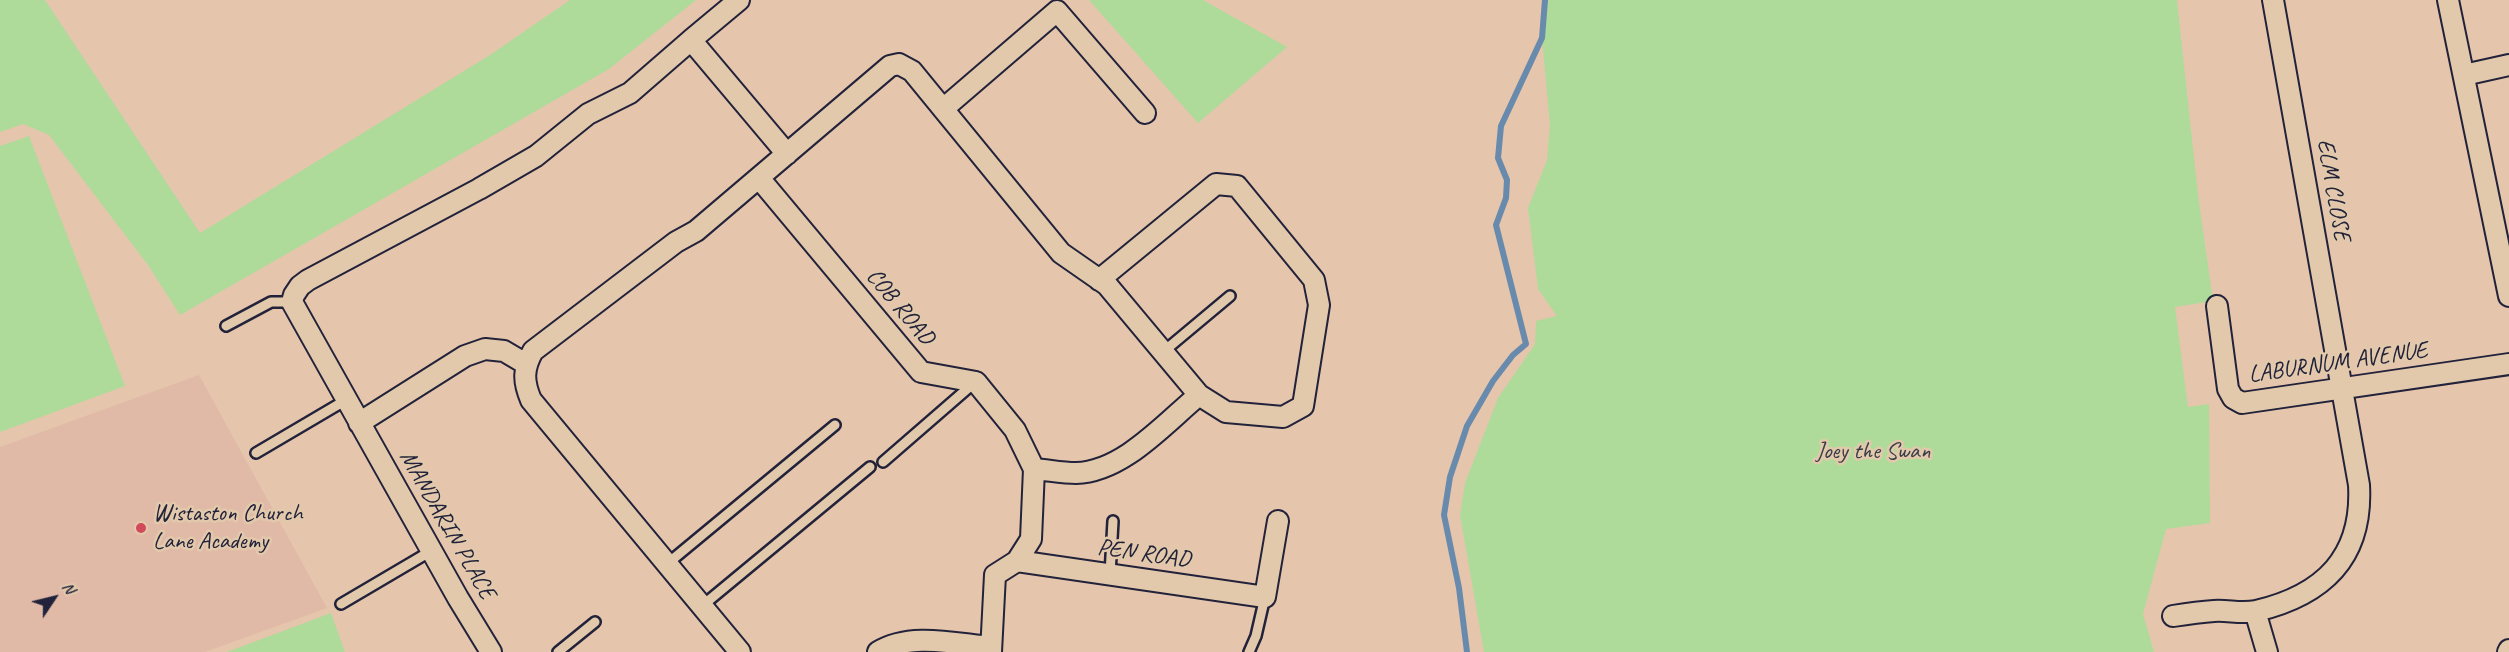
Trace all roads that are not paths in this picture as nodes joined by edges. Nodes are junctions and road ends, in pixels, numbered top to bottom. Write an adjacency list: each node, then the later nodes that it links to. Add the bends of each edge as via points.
1 (740, 0): 5 (street)
2 (2273, 0): 22 (street, ELM CLOSE)
3 (2448, 0): 7 (street)
4 (1053, 5): 8 (street); 9 (street)
5 (691, 40): 10 (street); 15 (street, via 630,93 588,114 536,156 308,280)
6 (2509, 65): 7 (street)
7 (2464, 75): 14 (street)
8 (943, 109): 10 (street, via 912,71 899,64 890,66); 12 (street, via 1061,253)
9 (1145, 113)
10 (787, 154): 11 (street)
11 (759, 178): 19 (street, via 696,231 532,351); 21 (street, COB ROAD, via 921,372)
12 (1099, 280): 18 (street); 23 (street, via 1216,184 1237,186 1314,280 1318,305 1303,406 1283,417 1226,412)
13 (1230, 296): 18 (lane)
14 (2509, 296)
15 (292, 302): 17 (lane, via 271,302); 24 (street, MANDARIN PLACE)
16 (2217, 306): 22 (street, LABURNUM AVENUE, via 2228,389 2238,401)
17 (226, 326)
18 (1163, 352): 23 (street)
19 (526, 364): 25 (street, via 504,351 485,349 465,356); 35 (street, via 524,383 531,400)
20 (2509, 364): 22 (street, LABURNUM AVENUE)
21 (976, 382): 28 (lane); 30 (street, via 1015,430)
22 (2342, 389): 40 (street, ELM CLOSE, via 2359,494 2360,513 2351,545 2341,564 2316,586)
23 (1199, 395): 30 (street, via 1112,465 1077,473)
24 (346, 400): 25 (street, MANDARIN PLACE); 27 (lane)
25 (359, 423): 33 (street, MANDARIN PLACE)
26 (835, 425): 35 (lane)
27 (256, 453)
28 (883, 462)
29 (870, 467): 39 (lane)
30 (1034, 469): 34 (street, via 1031,539)
31 (1113, 521): 36 (lane)
32 (1278, 521): 37 (street)
33 (432, 551): 38 (lane); 44 (street, MANDARIN PLACE)
34 (1017, 561): 36 (street, PEN ROAD); 43 (street, via 995,575)
35 (667, 564): 39 (street)
36 (1110, 574): 37 (street, PEN ROAD)
37 (1265, 597): 48 (lane)
38 (341, 604)
39 (702, 606): 46 (street)
40 (2255, 611): 41 (street, ELM CLOSE); 49 (street)
41 (2173, 616)
42 (595, 622): 45 (lane)
43 (991, 650): 47 (street, via 916,641 889,645)
44 (491, 652)
45 (558, 652)
46 (740, 652)
47 (878, 652)
48 (1249, 652)
49 (2267, 652)

